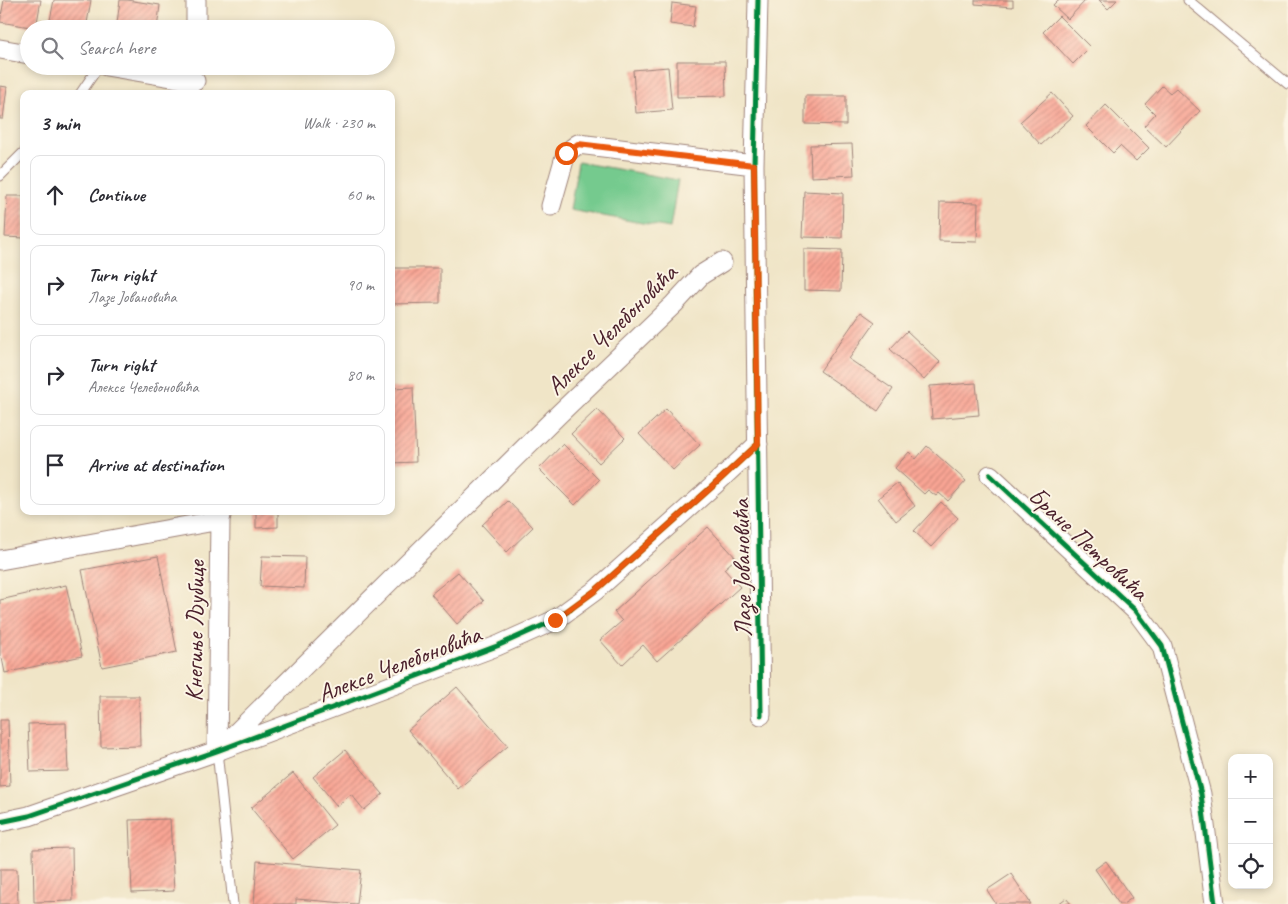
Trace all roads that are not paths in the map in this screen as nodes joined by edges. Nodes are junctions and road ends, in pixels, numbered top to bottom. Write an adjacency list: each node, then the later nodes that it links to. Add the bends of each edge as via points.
1 (196, 0): 4 (street)
2 (758, 0): 13 (street, Лазе Јовановића)
3 (1188, 0): 10 (lane)
4 (196, 20)
5 (0, 49): 6 (street)
6 (20, 52)
7 (93, 75): 11 (lane)
8 (164, 75): 9 (street)
9 (196, 80)
10 (1288, 84)
11 (83, 90)
12 (20, 156): 14 (lane)
13 (754, 165): 15 (street, via 578,144 566,153); 17 (street, Лазе Јовановића)
14 (0, 176)
15 (551, 206)
16 (722, 262): 22 (street, Алексе Челебоновића, via 701,275)
17 (758, 444): 21 (street, Лазе Јовановића); 22 (street, Алексе Челебоновића, via 596,590 555,620 497,646)
18 (990, 475): 25 (street, Бране Петровића, via 1136,611 1162,646 1201,794)
19 (221, 516): 20 (street); 22 (street, Кнегиње Љубице)
20 (0, 560)
21 (761, 715)
22 (217, 751): 23 (street, Алексе Челебоновића, via 30,816); 24 (lane)
23 (0, 822)
24 (233, 904)
25 (1215, 904)

